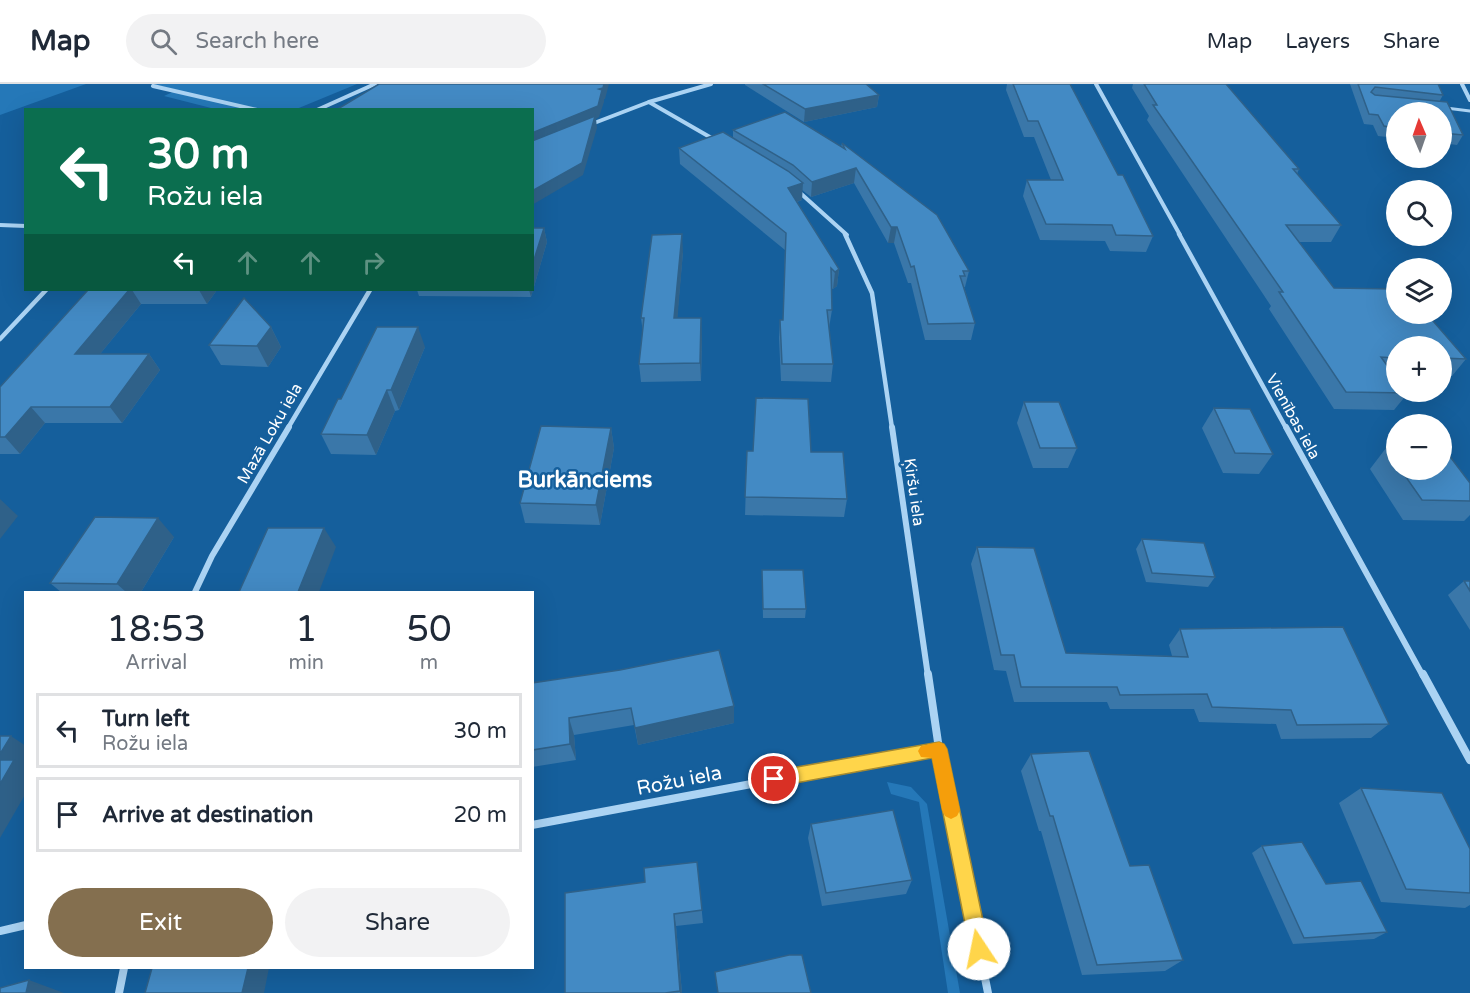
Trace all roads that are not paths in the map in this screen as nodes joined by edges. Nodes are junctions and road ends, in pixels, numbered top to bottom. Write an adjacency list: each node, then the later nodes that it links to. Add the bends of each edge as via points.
1 (375, 84): 9 (street)
2 (711, 84): 7 (street)
3 (1096, 84): 22 (street, Vienības iela)
4 (1462, 84): 6 (street)
5 (153, 86): 8 (street)
6 (1470, 99)
7 (649, 102): 12 (street); 13 (street)
8 (248, 108)
9 (321, 108)
10 (1452, 109): 11 (lane)
11 (1470, 111)
12 (581, 128)
13 (718, 142)
14 (790, 184): 21 (street, Ķiršu iela, via 848,236 872,293)
15 (0, 225): 16 (street)
16 (24, 226)
17 (45, 291): 19 (street)
18 (369, 291): 20 (street, Mazā Loku iela, via 212,556)
19 (0, 339)
20 (195, 591)
21 (939, 749): 23 (street, Rožu iela); 28 (street, Ķiršu iela)
22 (1470, 760)
23 (534, 825)
24 (24, 926): 25 (street)
25 (0, 932)
26 (124, 969): 27 (street)
27 (119, 993)
28 (988, 993)

